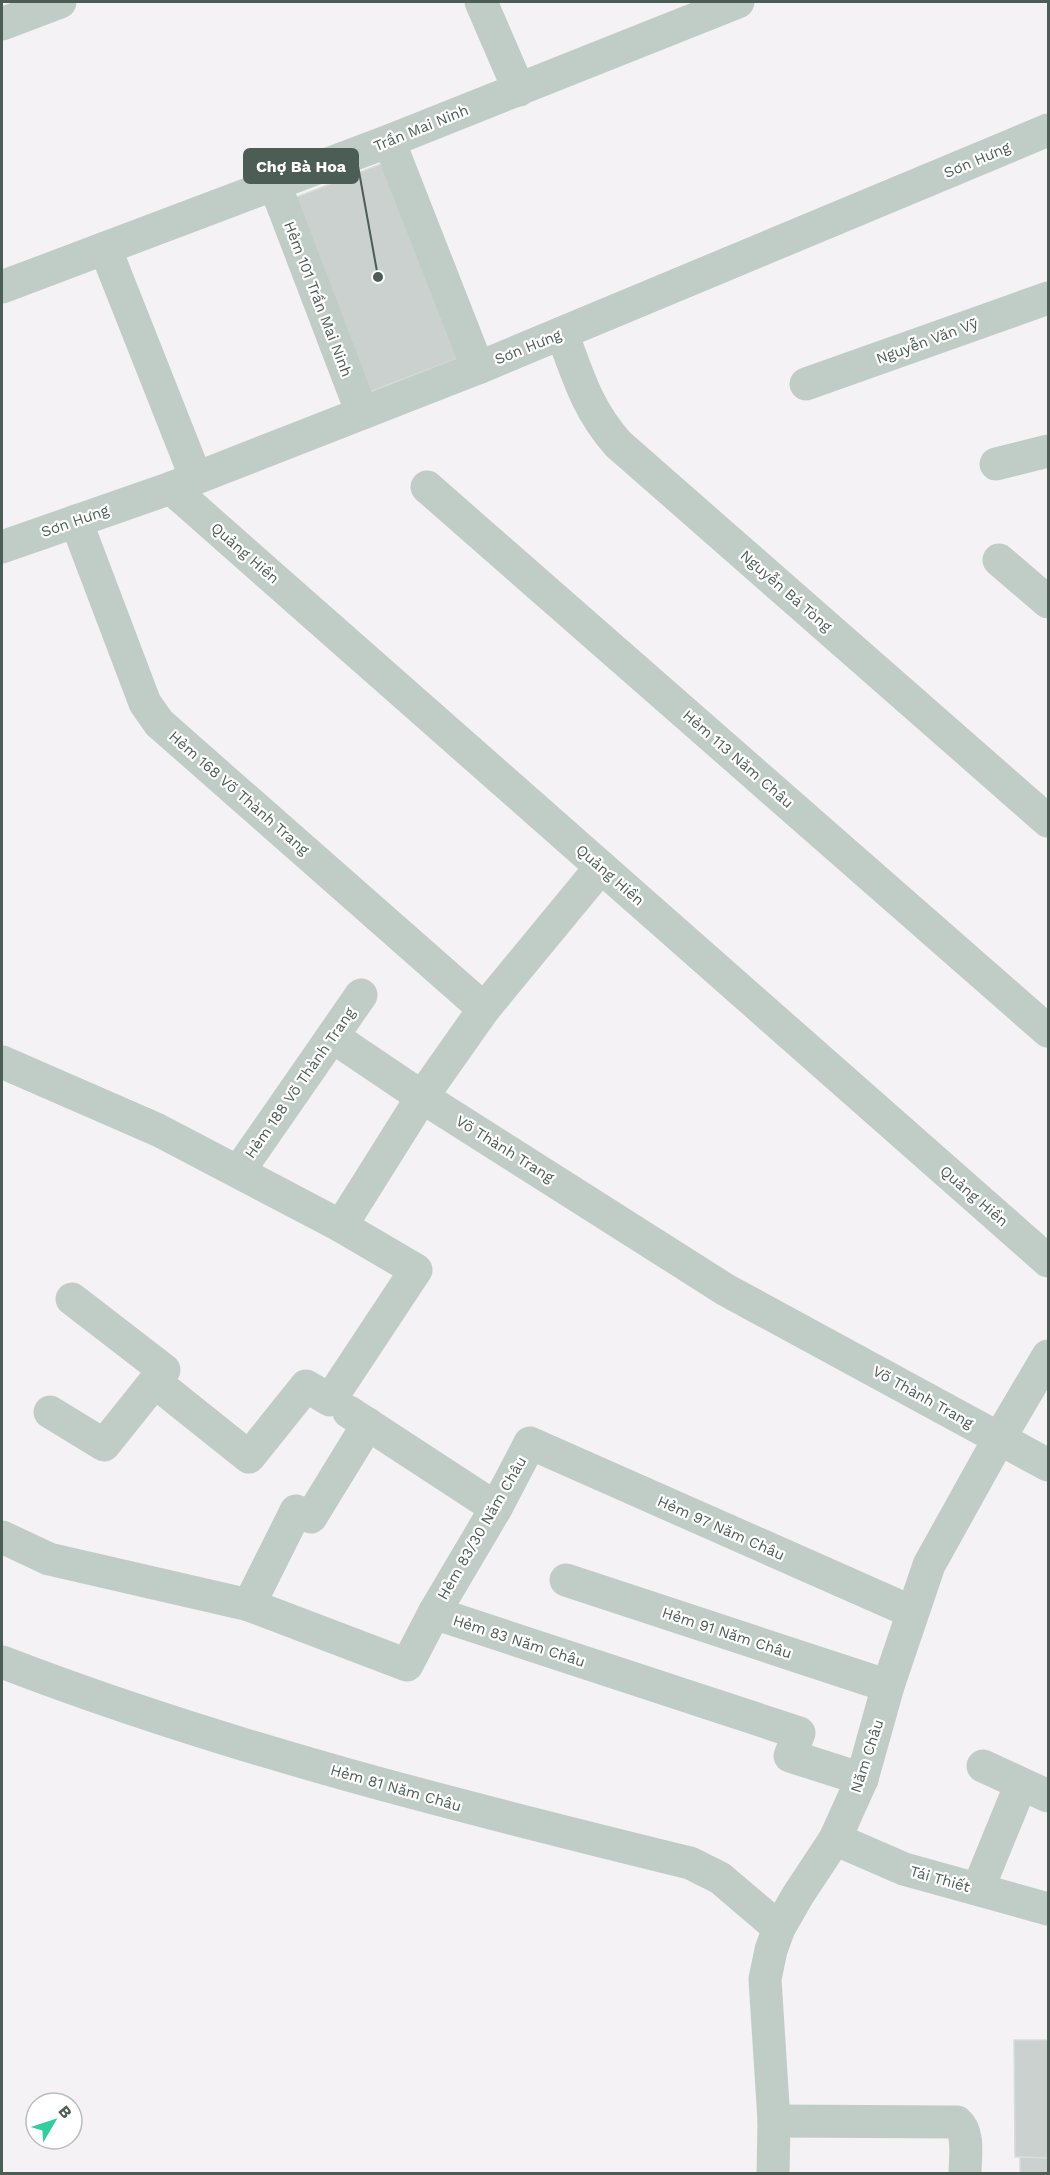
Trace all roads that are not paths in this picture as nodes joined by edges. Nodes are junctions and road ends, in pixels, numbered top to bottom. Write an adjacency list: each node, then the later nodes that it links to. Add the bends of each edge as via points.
1 (60, 2): 4 (street)
2 (481, 2): 5 (street)
3 (730, 3): 5 (street, Trần Mai Ninh)
4 (2, 24)
5 (519, 90): 7 (street, Trần Mai Ninh)
6 (1048, 130): 12 (street, Sơn Hưng)
7 (389, 141): 8 (street, Trần Mai Ninh); 13 (street)
8 (274, 185): 9 (street, Trần Mai Ninh); 15 (street, Hẻm 101 Trần Mai Ninh)
9 (105, 248): 10 (street, Trần Mai Ninh); 18 (street, Quảng Hiền)
10 (2, 287)
11 (1048, 298): 14 (street, Nguyễn Văn Vỹ)
12 (562, 333): 13 (street, Sơn Hưng); 24 (street, Nguyễn Bá Tòng, via 586,399 600,424 618,444)
13 (477, 368): 15 (street, Sơn Hưng)
14 (806, 384)
15 (362, 413): 18 (street, Sơn Hưng)
16 (1048, 451): 17 (street)
17 (996, 464)
18 (183, 483): 20 (street, Sơn Hưng); 25 (street, Quảng Hiền)
19 (427, 487): 28 (street, Hẻm 113 Năm Châu)
20 (76, 521): 21 (street, Sơn Hưng); 27 (street, Hẻm 168 Võ Thành Trang, via 144,703 159,723)
21 (2, 547)
22 (999, 560): 23 (street)
23 (1048, 603)
24 (1048, 821)
25 (601, 867): 27 (street); 34 (street, Quảng Hiền)
26 (361, 995): 29 (street, Hẻm 188 Võ Thành Trang)
27 (484, 1009): 31 (street)
28 (1048, 1031)
29 (333, 1037): 31 (street); 32 (street, Hẻm 188 Võ Thành Trang)
30 (2, 1062): 32 (street, via 158,1130)
31 (422, 1096): 33 (street); 41 (street, Võ Thành Trang, via 726,1290)
32 (239, 1171): 33 (street)
33 (341, 1226): 38 (street, via 416,1270)
34 (1048, 1262)
35 (72, 1299): 37 (street, via 164,1370)
36 (1048, 1356): 41 (street, Năm Châu)
37 (154, 1382): 38 (street, via 249,1457 306,1386); 39 (street, via 104,1445)
38 (330, 1400): 40 (street)
39 (50, 1412)
40 (368, 1424): 44 (street); 47 (street, via 311,1517 296,1511)
41 (999, 1438): 43 (street, Võ Thành Trang); 48 (street, Năm Châu, via 929,1565)
42 (530, 1443): 44 (street, Hẻm 83/30 Năm Châu); 48 (street, Hẻm 97 Năm Châu)
43 (1048, 1465)
44 (496, 1508): 49 (street, Hẻm 83/30 Năm Châu)
45 (2, 1537): 47 (street, Hẻm 83 Năm Châu, via 49,1559)
46 (567, 1580): 51 (street, Hẻm 91 Năm Châu)
47 (249, 1605): 49 (street, Hẻm 83 Năm Châu, via 407,1665)
48 (912, 1612): 51 (street, Năm Châu)
49 (434, 1613): 53 (street, Hẻm 83 Năm Châu, via 799,1733 790,1756)
50 (2, 1662): 58 (street, Hẻm 81 Năm Châu, via 231,1742 449,1803 690,1863 720,1878)
51 (888, 1686): 53 (street, Năm Châu)
52 (983, 1766): 54 (street)
53 (862, 1779): 55 (street, Năm Châu)
54 (1035, 1790): 56 (street)
55 (835, 1839): 56 (street, Tái Thiết, via 904,1869); 58 (street, Năm Châu)
56 (978, 1889): 57 (street, Tái Thiết)
57 (1048, 1909)
58 (779, 1928): 59 (street, Năm Châu, via 765,1979)
59 (774, 2121): 60 (street, Năm Châu); 61 (street, via 957,2122 965,2134)
60 (773, 2174)
61 (965, 2174)

